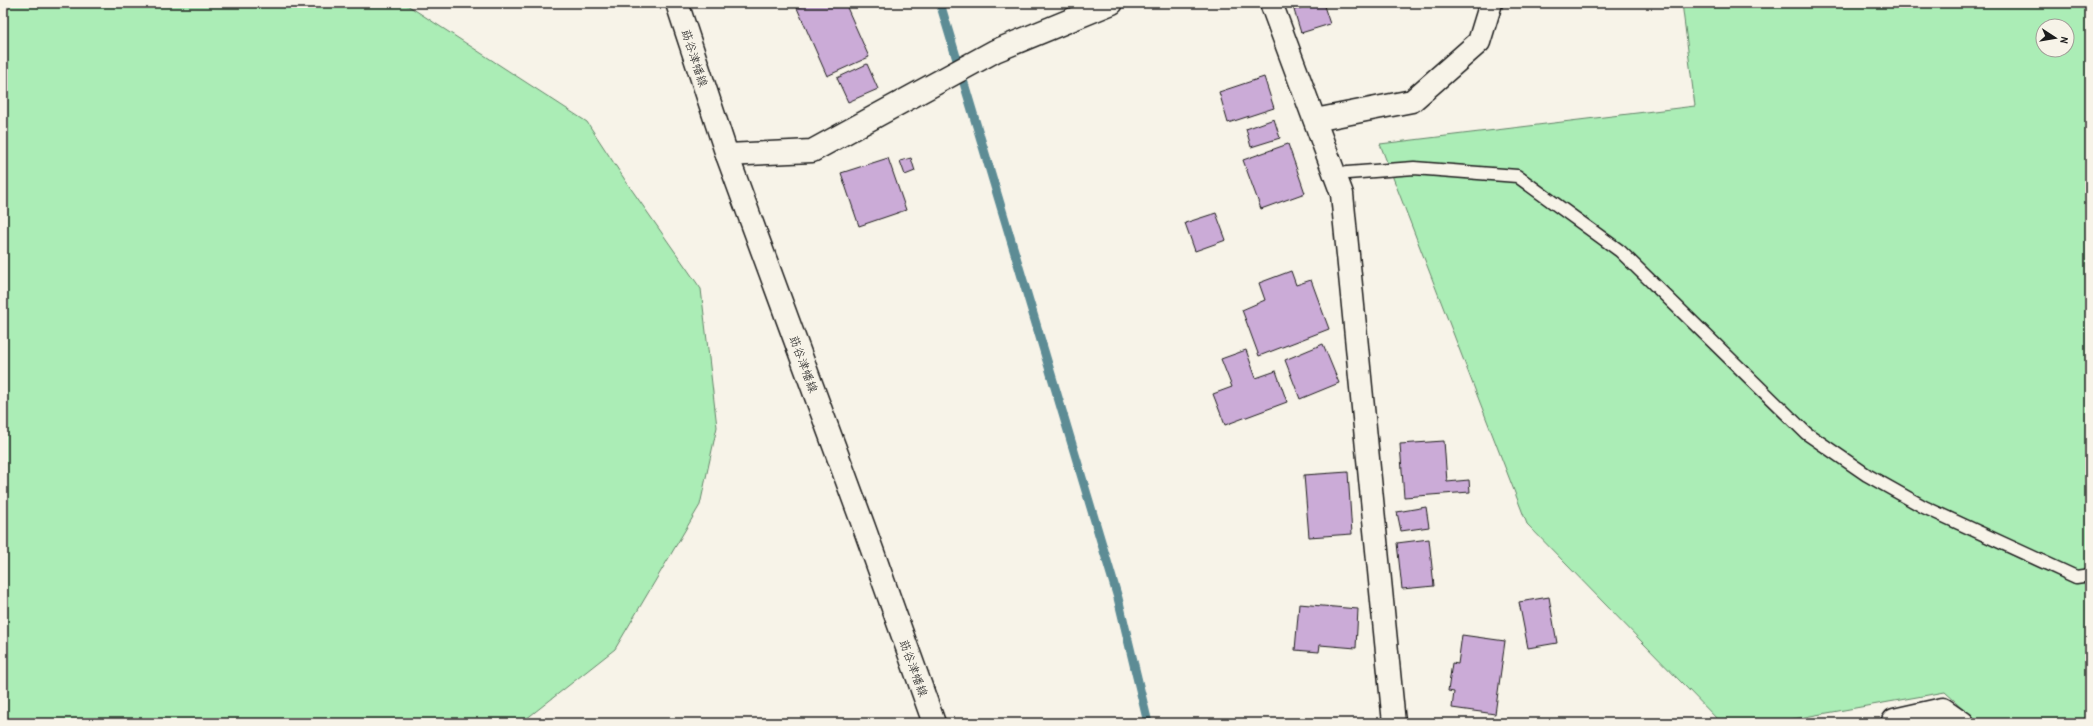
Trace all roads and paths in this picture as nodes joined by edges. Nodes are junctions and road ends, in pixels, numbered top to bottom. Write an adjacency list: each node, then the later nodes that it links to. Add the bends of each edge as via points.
1 (677, 3): 6 (street, 莇谷津幡線)
2 (1112, 3): 6 (street, via 995,51 812,151)
3 (1271, 3): 5 (street)
4 (1491, 3): 5 (street, via 1479,42 1412,101)
5 (1315, 120): 7 (street)
6 (727, 155): 9 (street, 莇谷津幡線)
7 (1334, 174): 8 (lane, via 1414,168 1517,176 1620,252 1812,437 1867,475 1924,507 2076,577); 10 (street, via 1342,194)
8 (2090, 575)
9 (934, 723)
10 (1394, 723)
11 (1892, 723): 12 (street, via 1894,720 1943,709)
12 (1963, 723)

